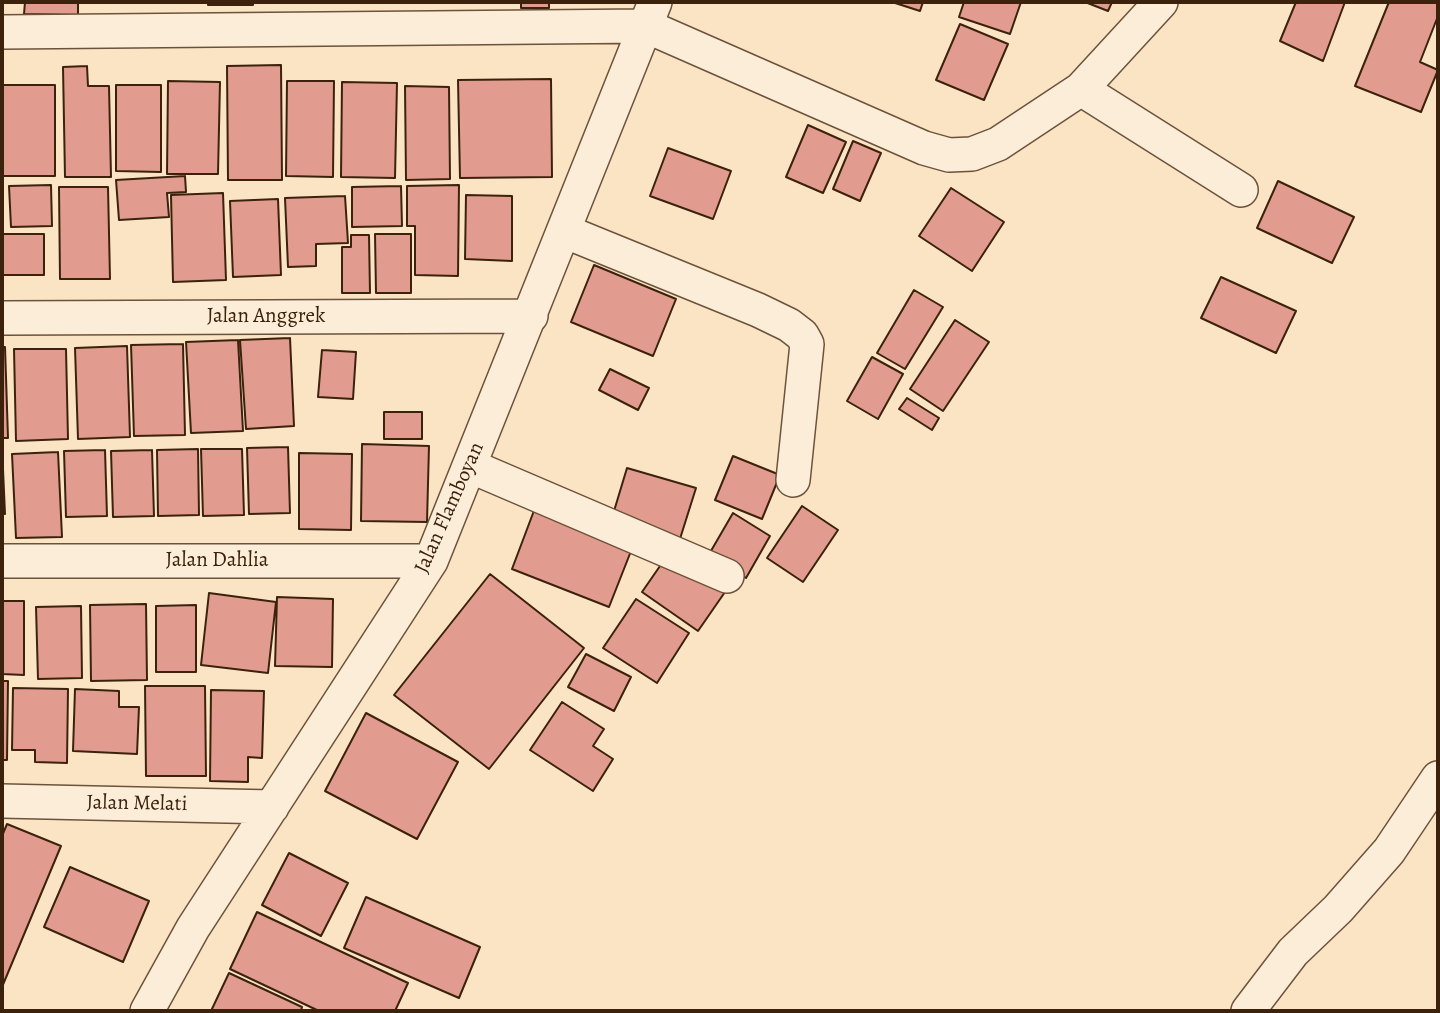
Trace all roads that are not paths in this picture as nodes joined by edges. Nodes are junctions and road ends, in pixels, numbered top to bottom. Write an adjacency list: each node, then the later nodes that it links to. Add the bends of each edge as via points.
1 (1161, 2): 4 (street)
2 (650, 14): 3 (street); 4 (street, via 924,148 949,155 972,154 998,144); 6 (street, Jalan Flamboyan)
3 (2, 32)
4 (1081, 89): 5 (street)
5 (1241, 190)
6 (564, 232): 7 (street, Jalan Flamboyan); 10 (street, via 758,310 802,335 807,344)
7 (531, 316): 8 (street, Jalan Anggrek); 9 (street, Jalan Flamboyan)
8 (2, 318)
9 (470, 466): 12 (street, Jalan Flamboyan); 13 (street)
10 (793, 480)
11 (2, 561): 12 (street, Jalan Dahlia)
12 (431, 561): 16 (street, Jalan Flamboyan)
13 (727, 576)
14 (1438, 778): 18 (street, via 1389,850 1293,952)
15 (2, 801): 16 (street, Jalan Melati)
16 (272, 807): 17 (street, Jalan Flamboyan, via 193,928)
17 (147, 1011)
18 (1248, 1011)

